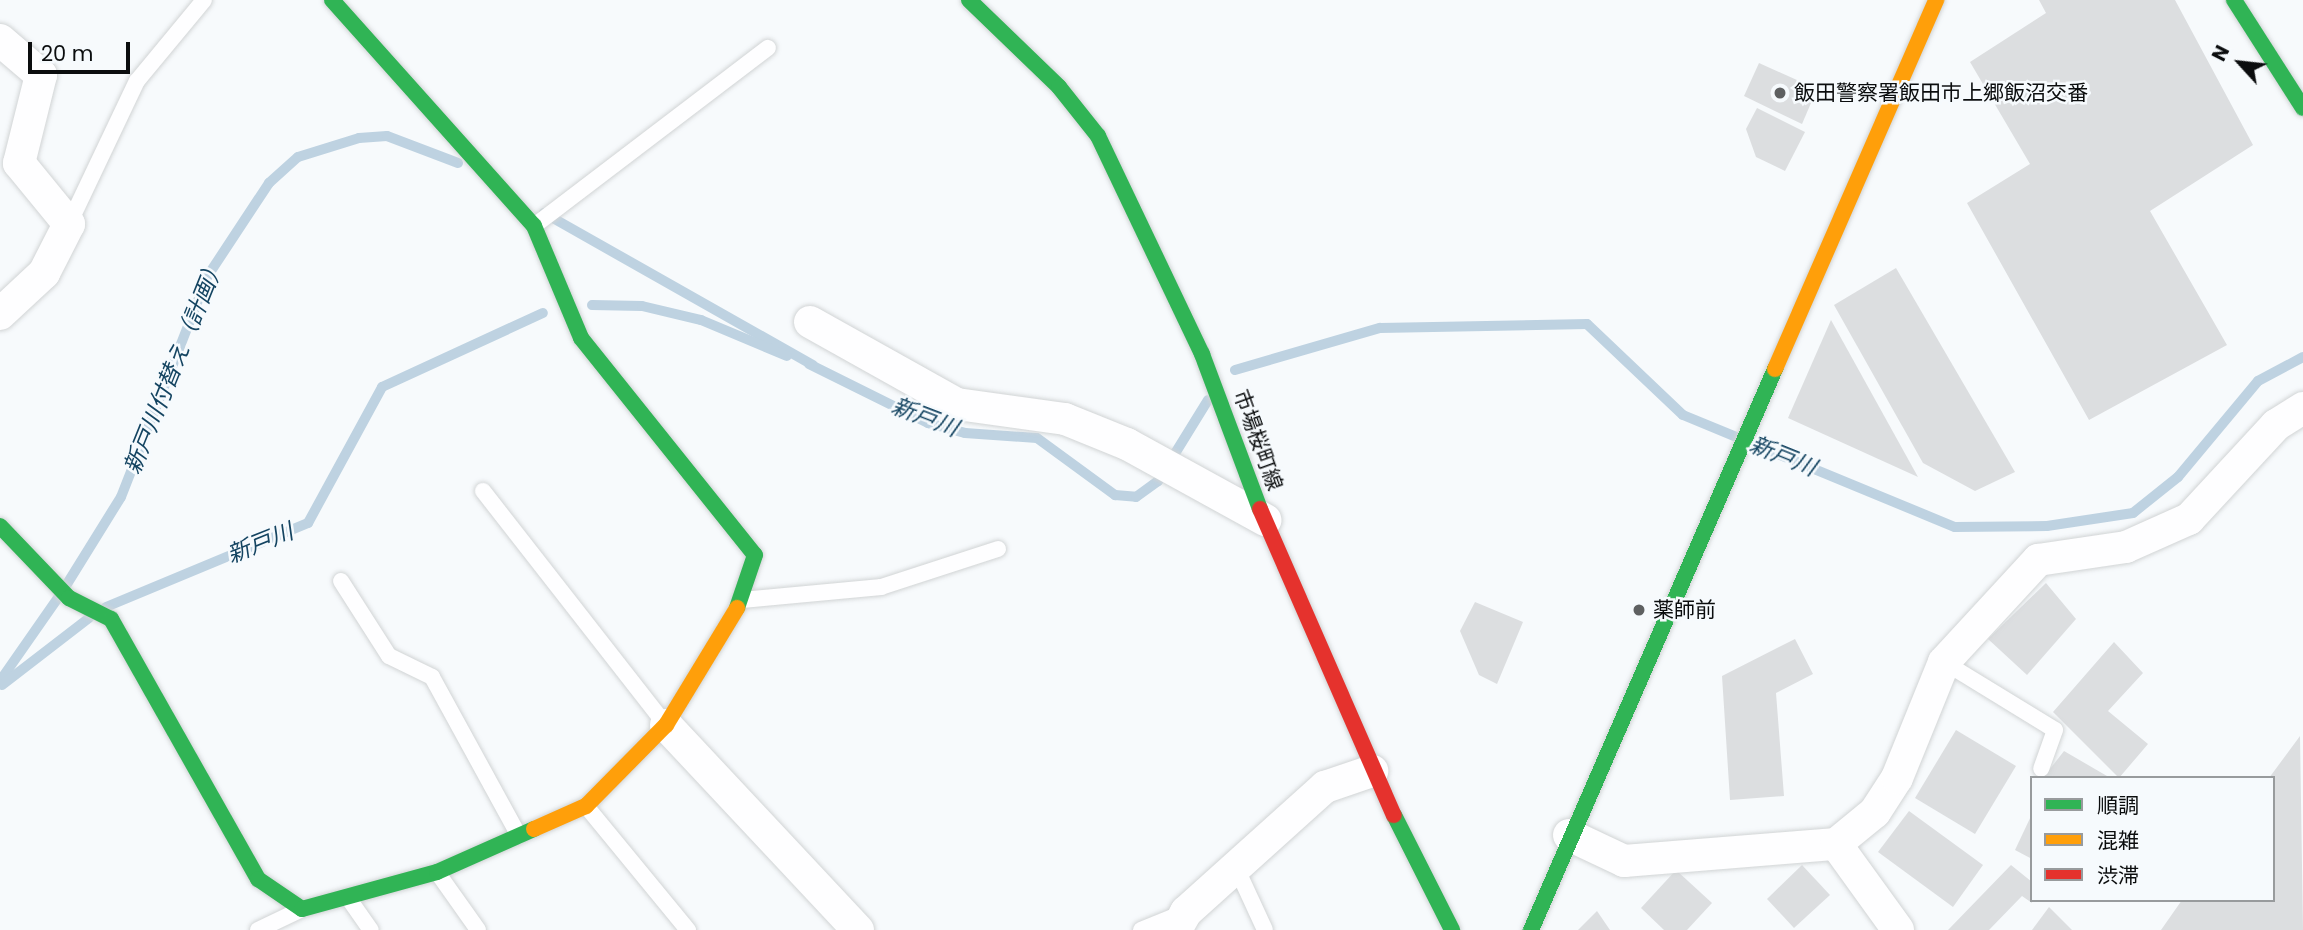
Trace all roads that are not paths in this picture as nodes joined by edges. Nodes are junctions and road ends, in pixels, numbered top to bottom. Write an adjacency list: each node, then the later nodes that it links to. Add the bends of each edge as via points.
1 (204, 0): 9 (lane, via 137,81)
2 (332, 0): 10 (main road)
3 (969, 0): 15 (main road, 市場桜町線, via 1059,87 1098,136 1202,354)
4 (1936, 0): 25 (main road)
5 (2234, 0): 8 (main road)
6 (0, 40): 9 (street, via 41,75 19,163)
7 (768, 48): 10 (lane)
8 (2303, 108)
9 (69, 224): 11 (street, via 44,272)
10 (534, 226): 19 (main road, via 580,338 755,555 754,577)
11 (0, 314)
12 (810, 321): 15 (street, via 957,404 1020,408 1065,419)
13 (2303, 408): 20 (street, via 2276,425 2189,519 2126,547 2038,560)
14 (483, 491): 21 (lane)
15 (1265, 520): 23 (main road, 市場桜町線)
16 (0, 526): 31 (main road, via 69,597 84,600 111,619 258,878)
17 (998, 549): 19 (lane, via 881,587)
18 (341, 580): 26 (lane, via 389,656 432,677)
19 (742, 600): 21 (main road)
20 (1944, 662): 22 (lane, via 2055,730); 27 (street, via 1897,778 1875,812)
21 (666, 725): 24 (main road); 37 (street)
22 (2041, 769)
23 (1372, 771): 28 (street, via 1325,787); 40 (main road, 市場桜町線)
24 (586, 806): 26 (main road); 36 (lane)
25 (1569, 835): 27 (street, via 1624,861); 41 (main road)
26 (519, 836): 29 (main road)
27 (1836, 844): 42 (street)
28 (1236, 867): 32 (street); 39 (lane)
29 (437, 872): 30 (main road); 35 (lane)
30 (349, 899): 31 (main road); 34 (lane)
31 (302, 909): 33 (lane)
32 (1181, 921): 38 (lane)
33 (258, 930)
34 (371, 930)
35 (478, 930)
36 (688, 930)
37 (858, 930)
38 (1141, 930)
39 (1265, 930)
40 (1452, 930)
41 (1531, 930)
42 (1898, 930)

